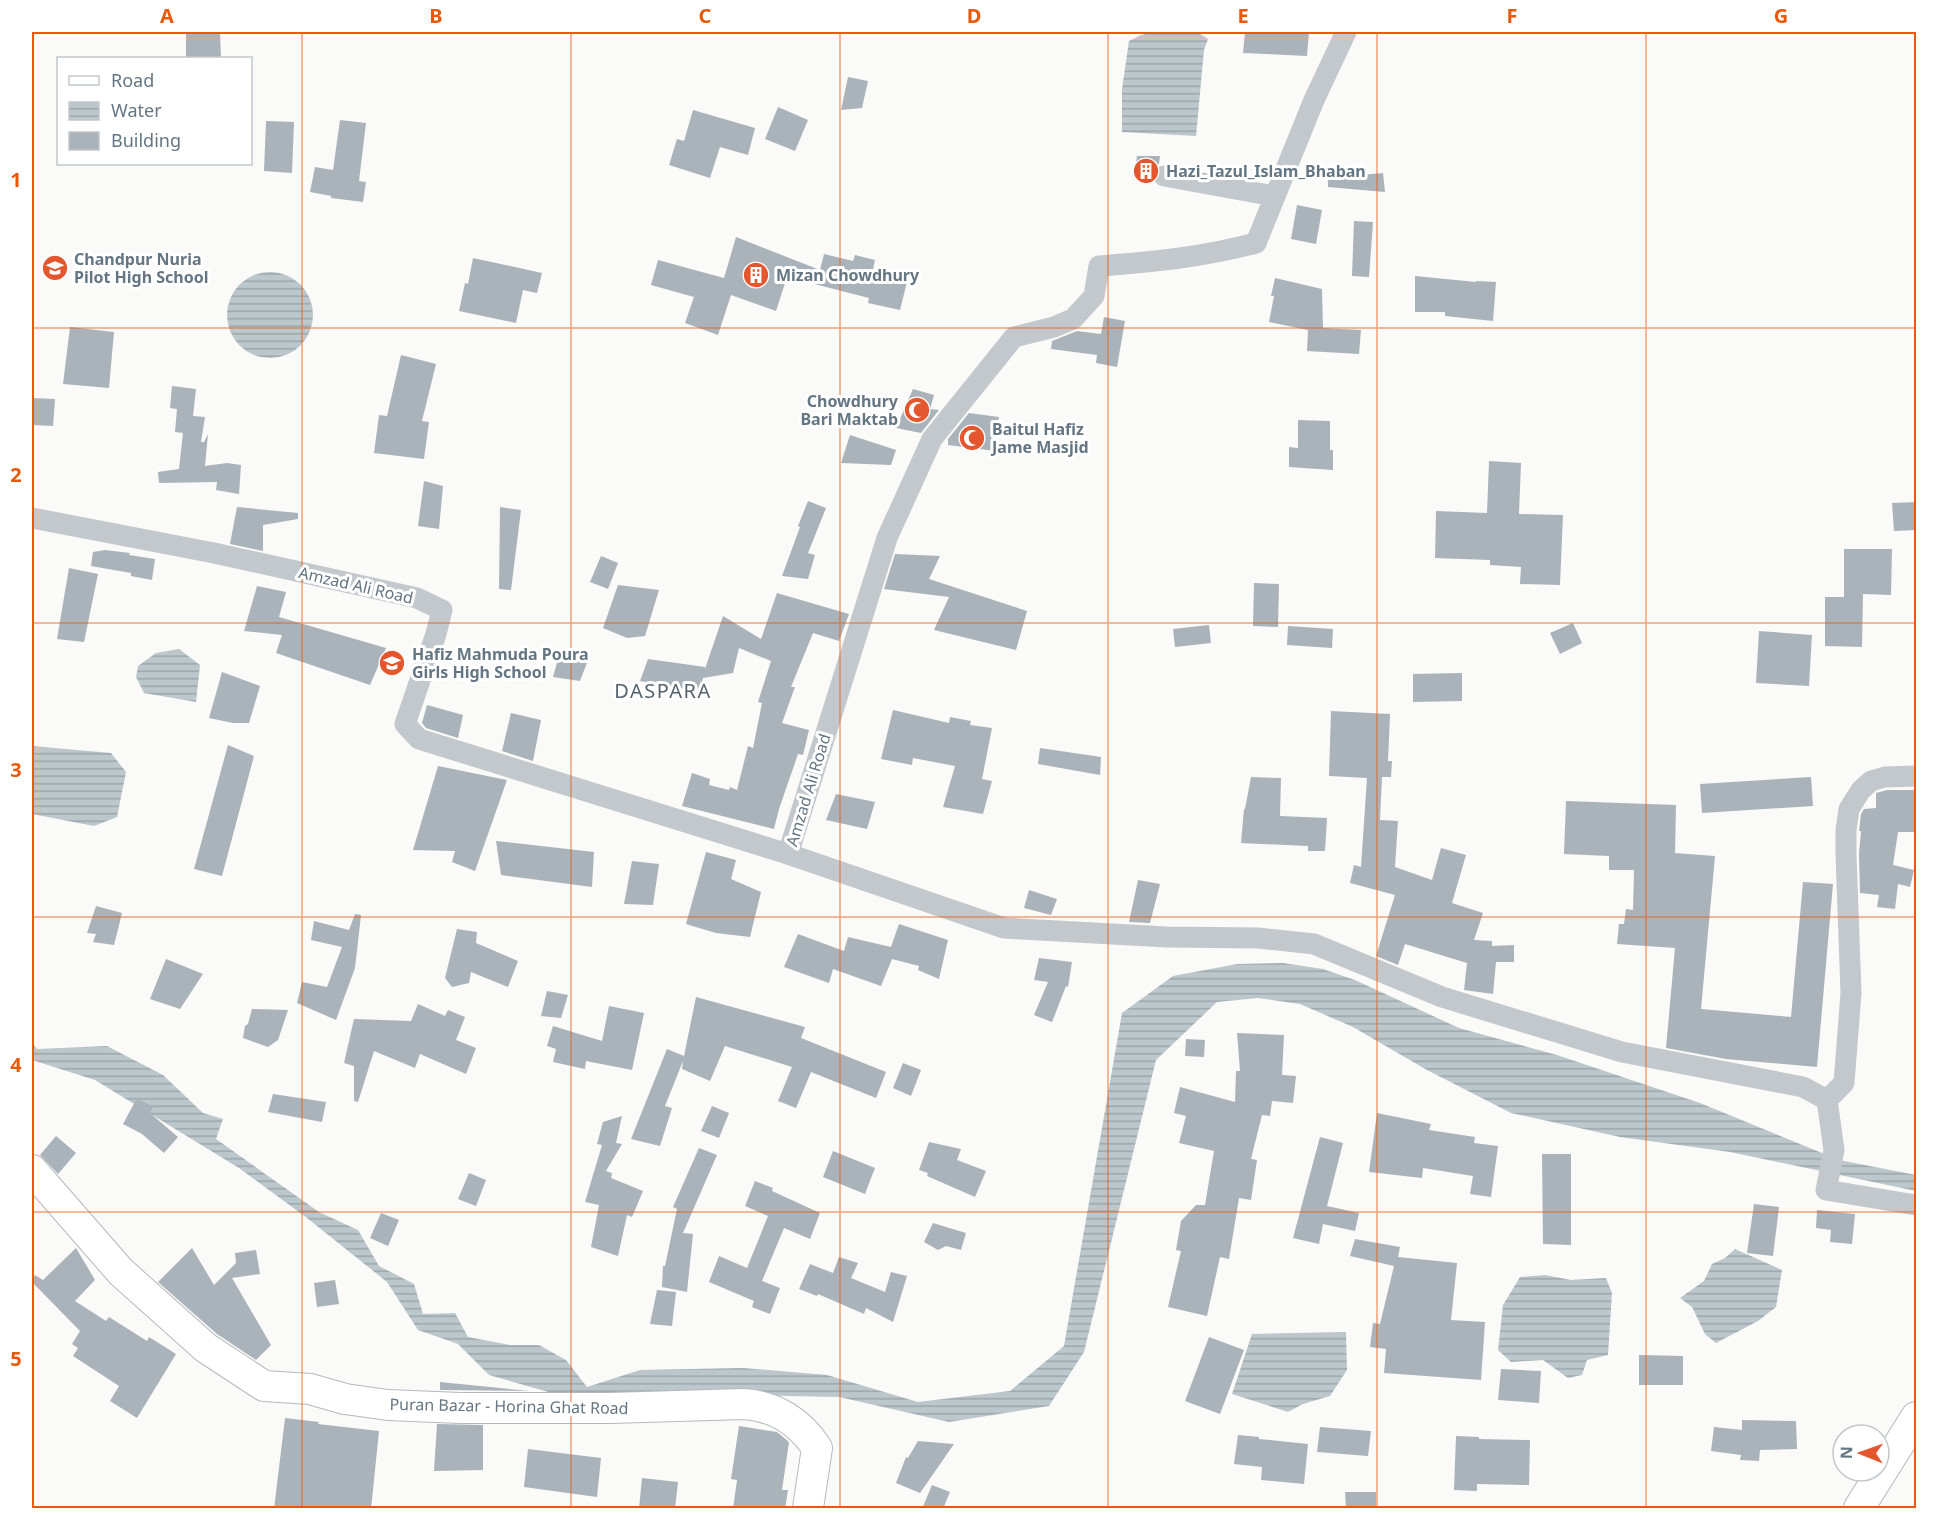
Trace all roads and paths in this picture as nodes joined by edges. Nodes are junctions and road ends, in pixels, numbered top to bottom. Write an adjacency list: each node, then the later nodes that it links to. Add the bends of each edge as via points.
1 (1346, 32): 3 (street, Amzad Ali Road)
2 (1164, 176): 3 (street)
3 (1274, 196): 6 (street, Amzad Ali Road, via 1256,243 1163,262 1100,266 1094,296 1072,319 1014,336 932,439 887,538)
4 (32, 518): 6 (street, Amzad Ali Road, via 417,598 442,610 405,724 419,739)
5 (1917, 776): 7 (street, via 1885,777 1871,782 1849,809 1846,855 1851,993 1844,1083)
6 (788, 854): 7 (street, via 1004,928 1258,938 1314,944 1442,997 1622,1052 1803,1087)
7 (1827, 1100): 9 (street, via 1834,1150 1826,1190)
8 (32, 1170): 11 (main road, Puran Bazar - Horina Ghat Road, via 121,1272 206,1348 264,1386 310,1389 388,1405 460,1408 762,1405 798,1424 817,1448)
9 (1917, 1204)
10 (1917, 1417): 12 (main road)
11 (808, 1509)
12 (1859, 1509)

